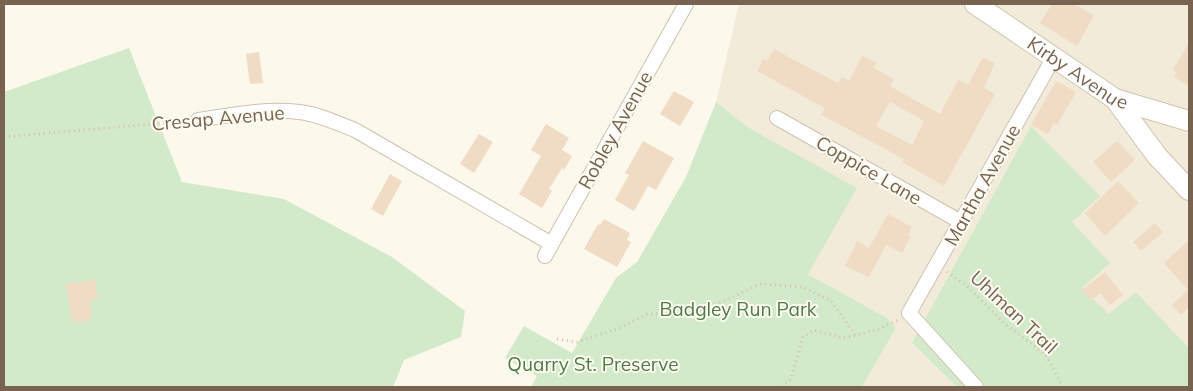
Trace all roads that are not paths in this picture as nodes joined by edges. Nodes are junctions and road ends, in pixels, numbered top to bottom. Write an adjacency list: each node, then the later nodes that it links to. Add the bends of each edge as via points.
1 (686, 4): 10 (street, Robley Avenue)
2 (975, 4): 3 (street, Kirby Avenue)
3 (1054, 57): 4 (street, Kirby Avenue); 9 (street, Martha Avenue)
4 (1115, 99): 7 (street, Kirby Avenue); 8 (street, via 1157,156)
5 (777, 118): 9 (street, Coppice Lane)
6 (198, 120): 10 (street, Cresap Avenue, via 276,112 299,112 320,117 355,130)
7 (1189, 121)
8 (1189, 190)
9 (961, 222): 12 (street, Martha Avenue, via 909,313)
10 (550, 243): 11 (street, Robley Avenue)
11 (544, 256)
12 (976, 387)

